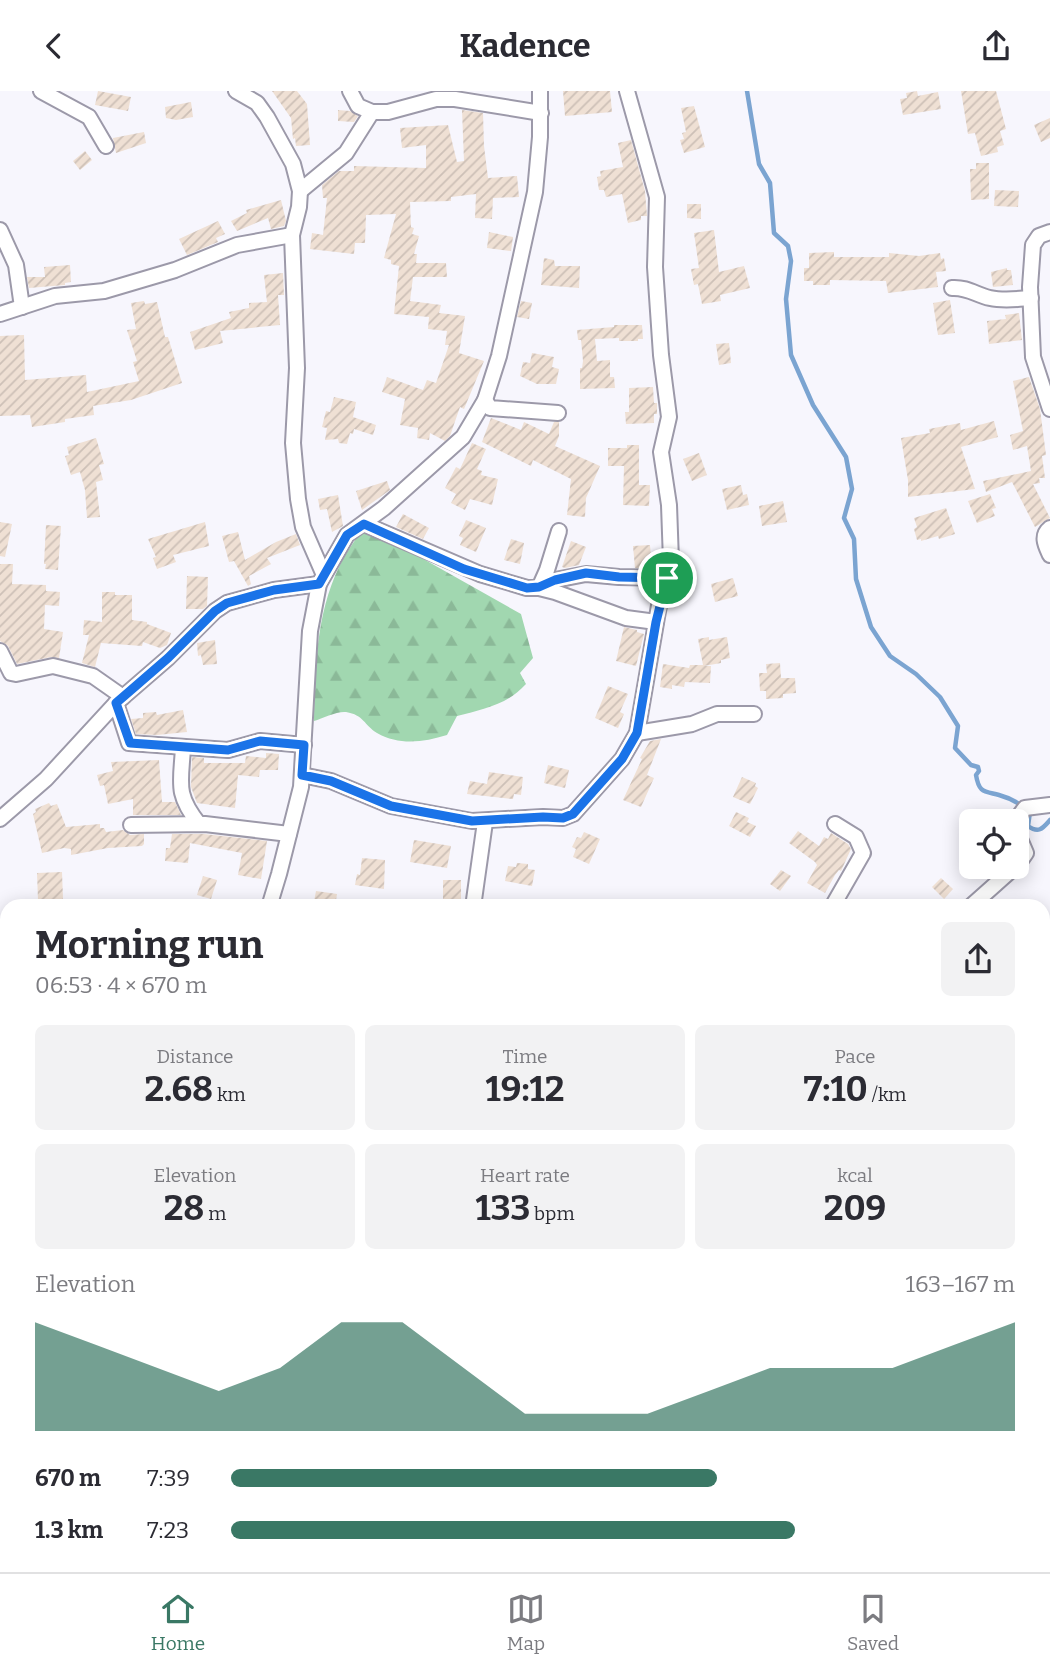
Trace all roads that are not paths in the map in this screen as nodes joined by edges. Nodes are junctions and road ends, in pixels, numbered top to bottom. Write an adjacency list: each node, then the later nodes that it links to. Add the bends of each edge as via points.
1 (41, 91): 8 (street, via 89,117)
2 (236, 91): 9 (street, via 257,103 267,117 293,164)
3 (350, 91): 6 (street, via 358,106)
4 (540, 91): 7 (street)
5 (627, 91): 24 (street, via 657,197 655,267 669,417 661,452 671,536)
6 (372, 112): 7 (street, via 455,99); 9 (street, via 346,153)
7 (541, 113): 17 (street, via 535,192)
8 (106, 146)
9 (300, 191): 12 (street)
10 (0, 230): 15 (street, via 16,265)
11 (1050, 232): 14 (street, via 1039,236 1033,245)
12 (292, 235): 15 (street, via 237,245 104,291 55,296); 25 (street, via 298,368 293,443 303,527)
13 (952, 288): 14 (street, via 1003,300)
14 (1031, 297): 18 (street, via 1033,357)
15 (22, 307): 16 (street)
16 (0, 314)
17 (485, 400): 19 (street, via 490,408); 20 (street, via 463,437)
18 (1050, 409)
19 (558, 413)
20 (364, 524): 25 (street, via 347,535); 26 (street, via 480,575)
21 (1050, 528): 23 (street, via 1044,538)
22 (559, 531): 26 (street)
23 (1050, 555)
24 (667, 578): 26 (street, via 586,573); 27 (street)
25 (321, 579): 29 (street, via 227,603); 32 (street, via 310,631)
26 (539, 587): 27 (street, via 604,611)
27 (656, 622): 31 (street)
28 (0, 651): 29 (street, via 11,673 53,666 93,676)
29 (119, 700): 33 (street, via 130,743); 37 (street, via 46,779)
30 (754, 714): 31 (street, via 717,715)
31 (637, 733): 38 (street, via 622,759 573,814)
32 (304, 745): 33 (street, via 260,741 228,750); 34 (street)
33 (183, 748): 39 (street, via 180,793)
34 (302, 775): 38 (street, via 331,781 391,806); 42 (street)
35 (1050, 805): 36 (street)
36 (1024, 809)
37 (0, 819)
38 (485, 822): 45 (street)
39 (199, 824): 41 (street); 42 (street)
40 (835, 824): 46 (street, via 856,837 863,853)
41 (131, 825)
42 (289, 834): 44 (street)
43 (1001, 879): 47 (street)
44 (271, 899)
45 (475, 899)
46 (837, 899)
47 (979, 899)

